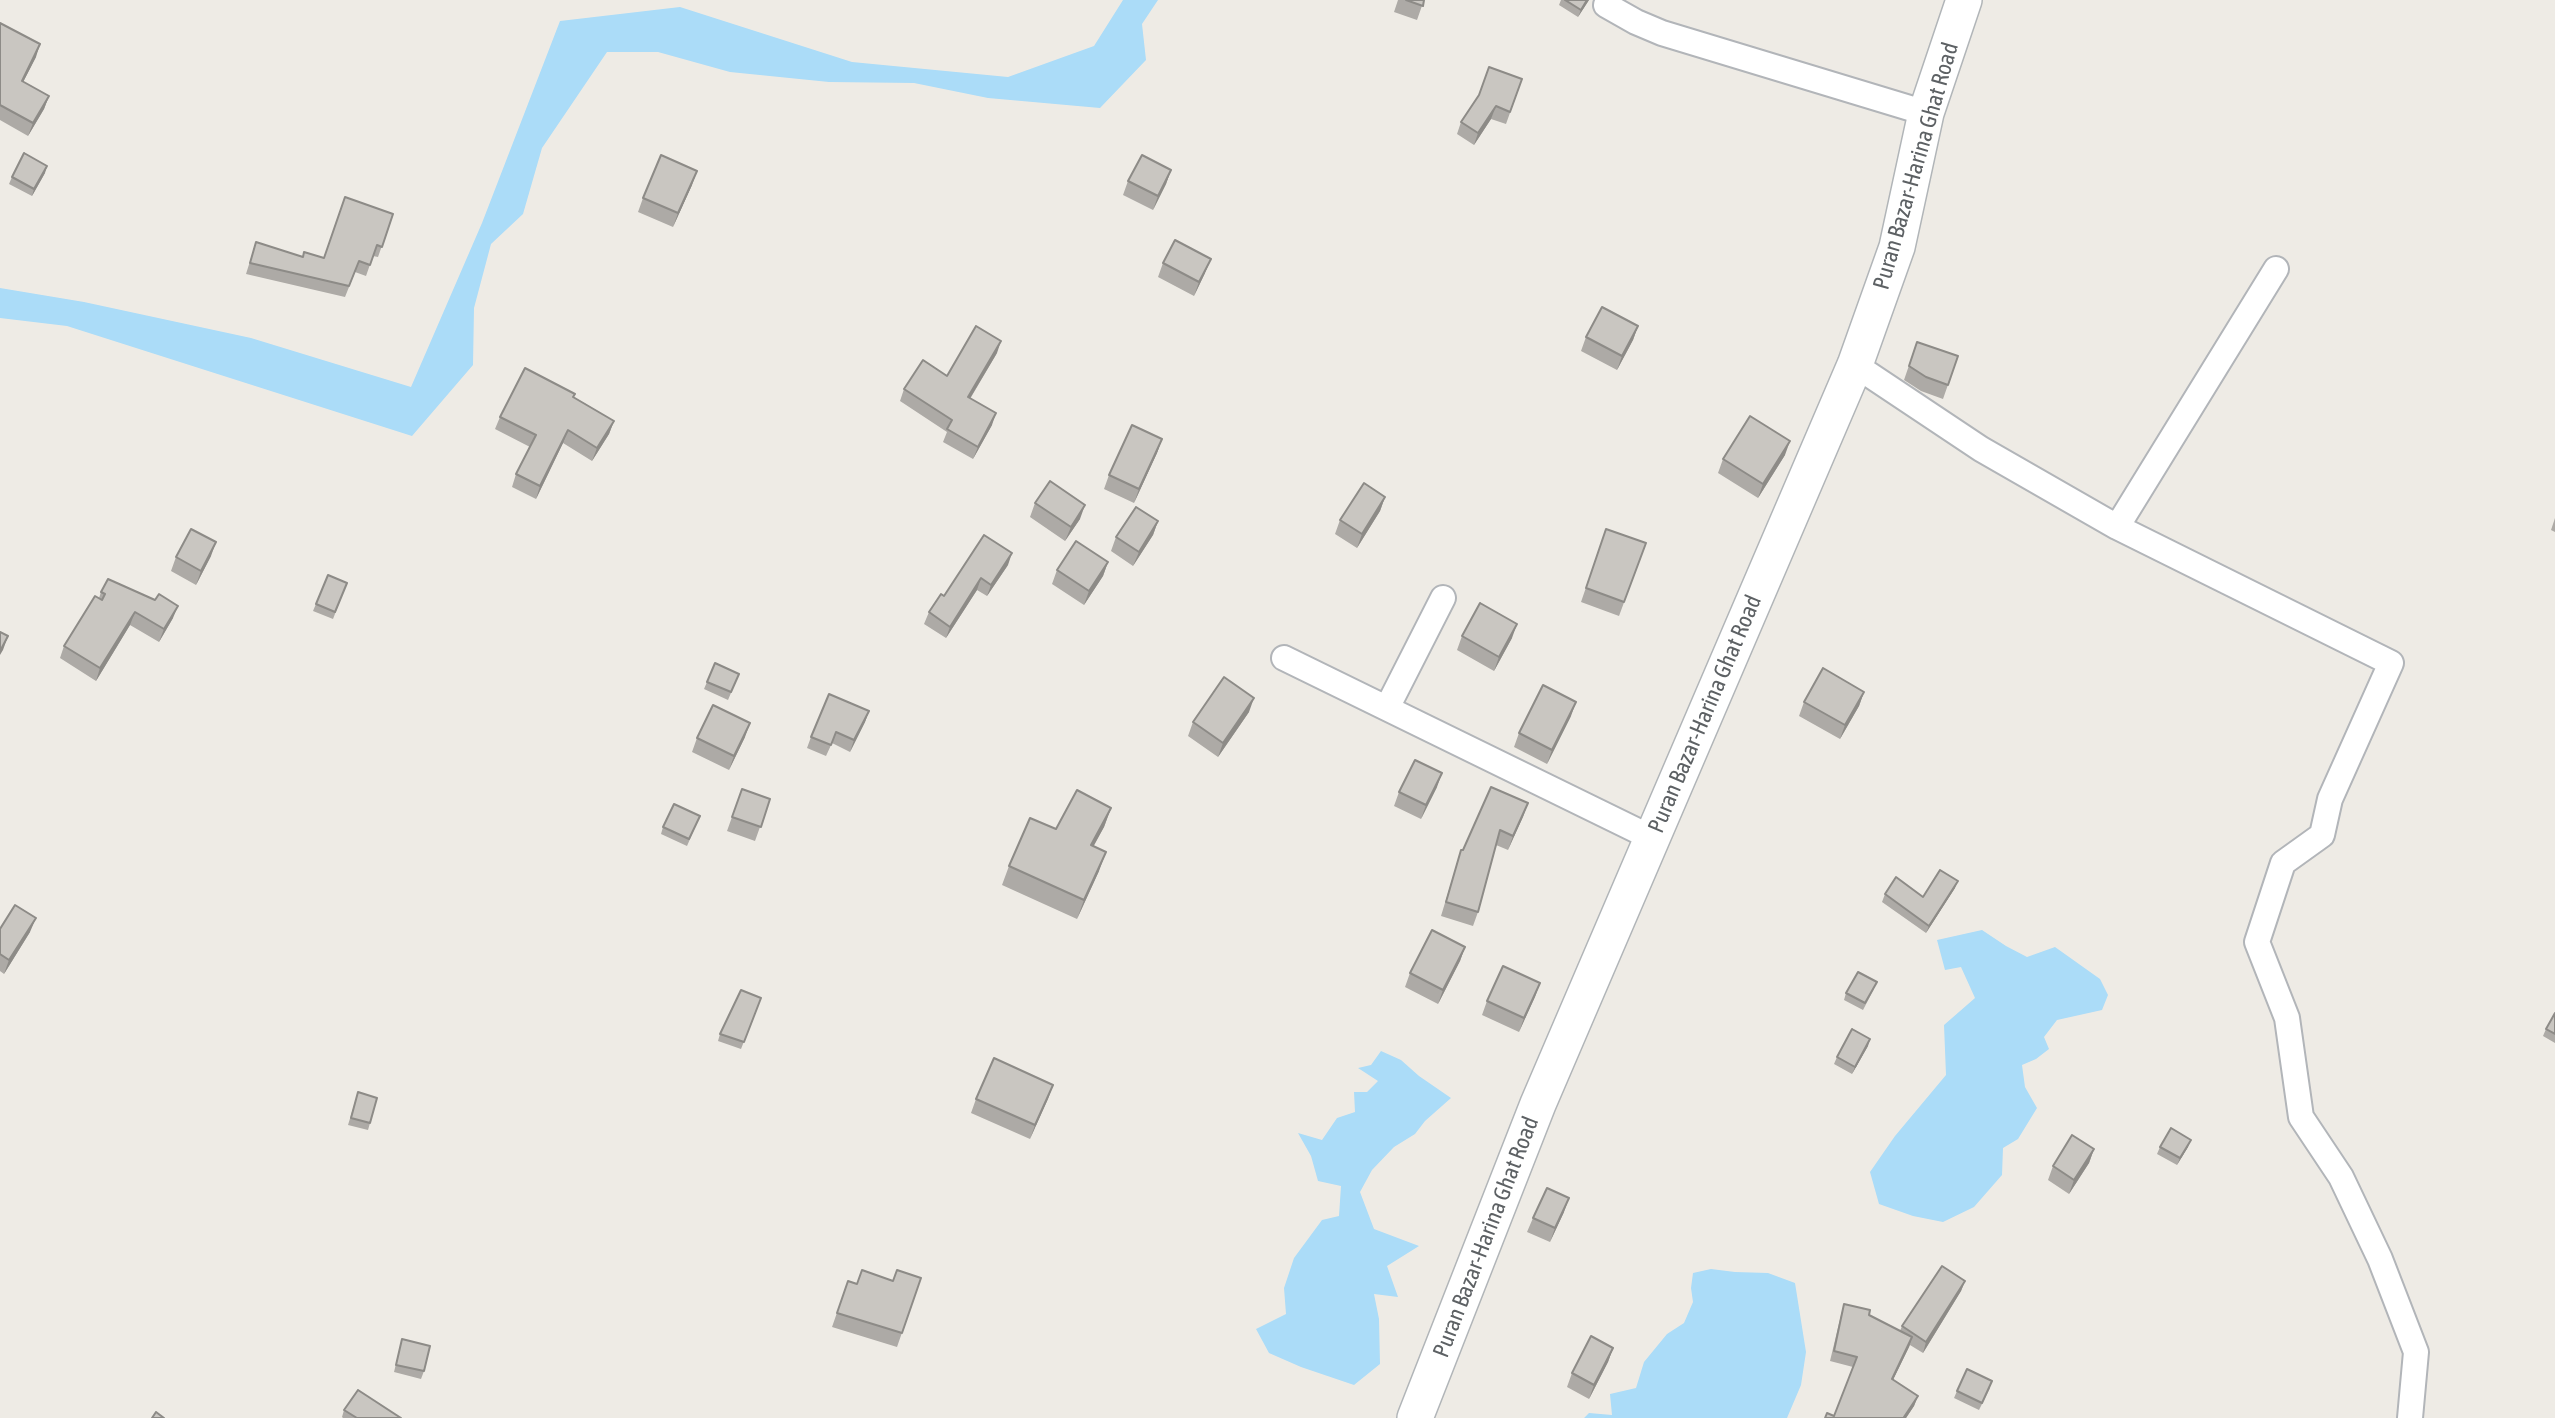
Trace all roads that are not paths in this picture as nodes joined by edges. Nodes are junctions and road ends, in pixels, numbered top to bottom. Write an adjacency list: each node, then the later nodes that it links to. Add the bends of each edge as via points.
1 (1964, 0): 3 (main road, Puran Bazar-Harina Ghat Road)
2 (1606, 5): 3 (street, via 1662,33)
3 (1926, 113): 5 (main road, Puran Bazar-Harina Ghat Road, via 1897,247)
4 (2276, 269): 6 (street)
5 (1855, 365): 6 (street, via 1981,449); 10 (main road, Puran Bazar-Harina Ghat Road)
6 (2117, 527): 12 (street, via 2391,663 2330,799 2322,835 2283,863 2257,942 2287,1018 2301,1117 2342,1177 2416,1352)
7 (1443, 598): 9 (street)
8 (1284, 658): 9 (street)
9 (1387, 708): 10 (street)
10 (1652, 838): 11 (main road, Puran Bazar-Harina Ghat Road, via 1538,1104)
11 (1415, 1418)
12 (2410, 1418)

